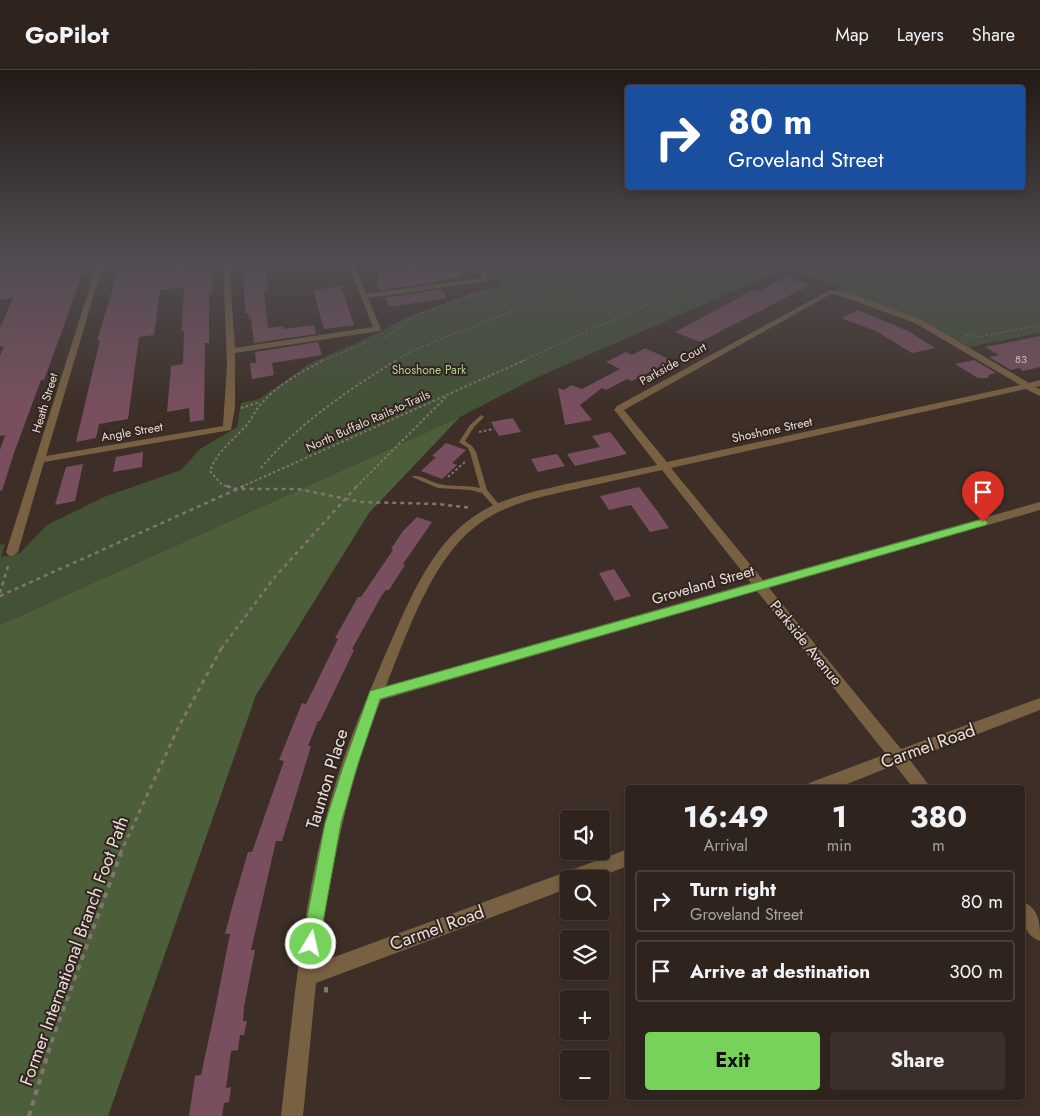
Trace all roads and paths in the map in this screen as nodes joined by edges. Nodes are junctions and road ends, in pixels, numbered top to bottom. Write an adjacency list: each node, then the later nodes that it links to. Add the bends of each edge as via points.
1 (86, 310): 22 (street, Heath Street)
2 (228, 310): 11 (street)
3 (369, 310): 11 (street, via 377,329)
4 (431, 310): 9 (path, via 413,316 398,331)
5 (515, 310): 25 (path, via 411,351 359,383 319,414)
6 (637, 310): 15 (path, North Buffalo Rails-to-Trails)
7 (798, 310): 17 (street, Parkside Court)
8 (886, 310): 13 (street, Parkside Court, via 918,321)
9 (381, 338)
10 (373, 340): 16 (path, via 324,360)
11 (230, 351): 22 (street, Angle Street, via 231,411 228,428)
12 (1040, 383): 13 (street, Shoshone Street)
13 (1028, 386): 14 (street, Parkside Court); 24 (street, Shoshone Street)
14 (1040, 393)
15 (447, 396): 28 (path, North Buffalo Rails-to-Trails); 30 (path, Former International Branch Foot Path)
16 (261, 402): 18 (path); 28 (path, via 248,424 222,448 212,464 210,471 215,479 222,486)
17 (624, 406): 24 (street, Parkside Avenue, via 620,413)
18 (239, 409)
19 (481, 417): 29 (lane, via 462,442 473,452)
20 (494, 429): 21 (path)
21 (473, 433)
22 (40, 460): 34 (street, Heath Street)
23 (467, 460): 27 (path)
24 (663, 467): 31 (street, Shoshone Street); 35 (street, Parkside Avenue)
25 (261, 468)
26 (415, 478): 29 (lane, via 438,486)
27 (444, 480)
28 (236, 489): 30 (path, via 282,488 314,491); 36 (path, North Buffalo Rails-to-Trails)
29 (484, 492): 31 (lane)
30 (344, 499): 33 (path); 48 (path, Former International Branch Foot Path, via 274,578 226,640 178,726 120,854 52,1040)
31 (505, 505): 37 (street, Taunton Place, via 472,524 445,553 408,616)
32 (1040, 506): 35 (street, Groveland Street)
33 (475, 509)
34 (12, 552): 36 (path)
35 (759, 586): 37 (street, Groveland Street); 39 (street, Parkside Avenue)
36 (0, 595)
37 (375, 695): 45 (street, Taunton Place, via 333,823 318,894)
38 (1040, 704): 39 (street, Carmel Road)
39 (898, 757): 40 (street, Carmel Road); 41 (street, Parkside Avenue)
40 (823, 785)
41 (921, 785)
42 (625, 858): 45 (street, Carmel Road)
43 (1025, 914): 44 (street)
44 (1040, 932)
45 (306, 977): 49 (street, Taunton Place)
46 (326, 985): 47 (path)
47 (326, 994)
48 (29, 1116)
49 (292, 1116)

